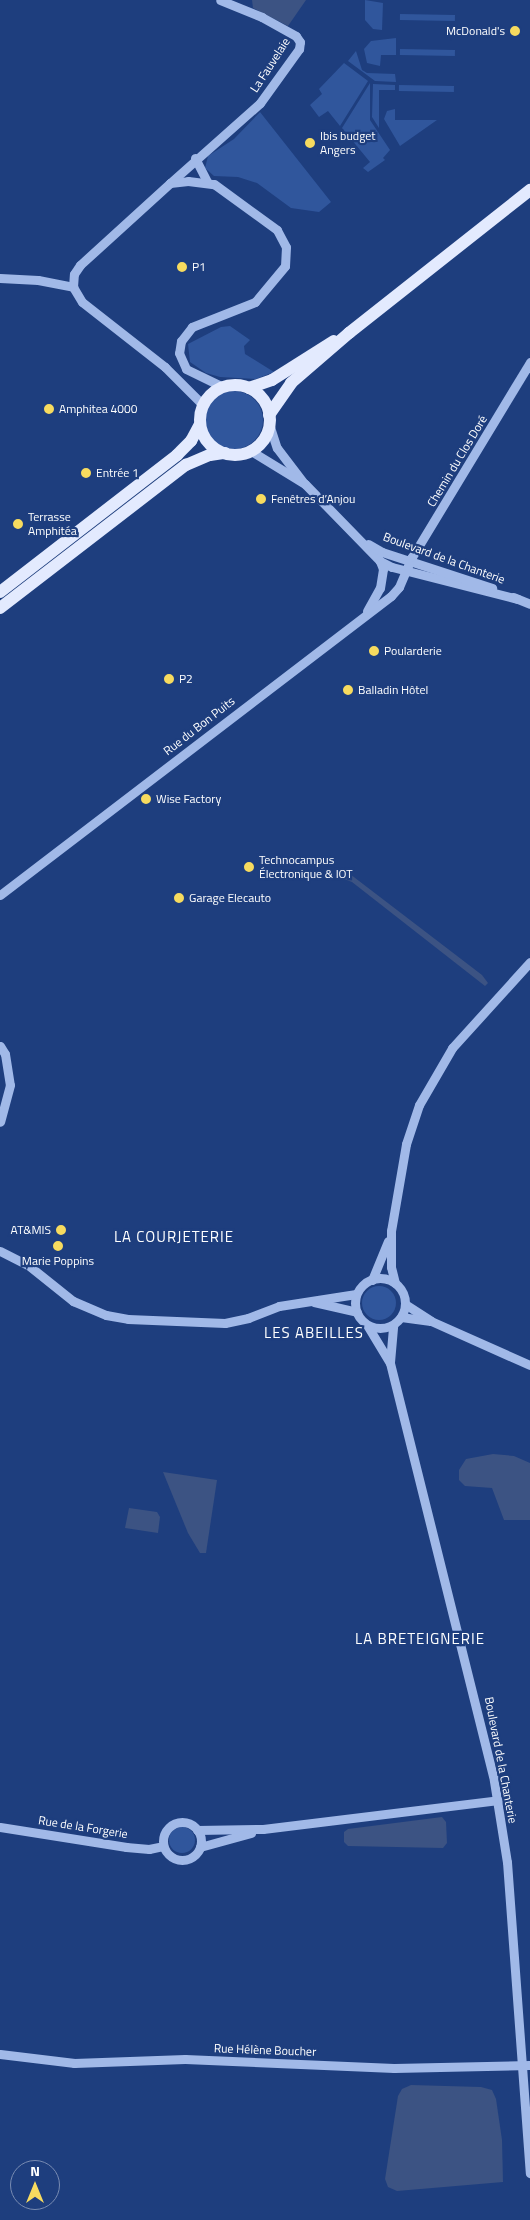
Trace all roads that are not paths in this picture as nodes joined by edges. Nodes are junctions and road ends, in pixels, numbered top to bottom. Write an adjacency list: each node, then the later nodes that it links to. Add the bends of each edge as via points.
1 (220, 0): 2 (street, La Fauvelaie, via 262,17 300,42 260,103)
2 (195, 158): 3 (street); 4 (street, La Fauvelaie)
3 (207, 182): 4 (street); 10 (street, via 277,230 286,247 284,266 255,302 192,327 181,341 179,353 186,369)
4 (170, 183): 7 (street, La Fauvelaie, via 80,265 74,274)
5 (530, 190): 8 (main road)
6 (0, 278): 7 (street, via 38,280)
7 (73, 287): 12 (street, via 82,302 165,368)
8 (349, 333): 11 (main road, via 272,380); 13 (main road, via 291,383)
9 (530, 362): 20 (street, Chemin du Clos Doré)
10 (223, 387): 11 (main road); 12 (main road, via 211,394)
11 (249, 388): 13 (main road, via 262,399)
12 (203, 405): 14 (main road)
13 (269, 419): 15 (main road, via 264,439); 17 (street, via 277,448)
14 (200, 424): 16 (main road, via 207,441); 22 (main road, via 191,441 177,455)
15 (251, 450): 16 (main road); 17 (street)
16 (225, 454): 25 (main road, via 210,455 186,466)
17 (305, 484): 18 (street, Boulevard de la Chanterie)
18 (362, 540): 19 (street, Boulevard de la Chanterie); 20 (street, Boulevard de la Chanterie, via 382,552)
19 (380, 560): 21 (street, Boulevard de la Chanterie); 26 (street, via 383,569 380,588)
20 (411, 560): 21 (street, Chemin du Clos Doré); 23 (street, Boulevard de la Chanterie)
21 (408, 573): 23 (street, Boulevard de la Chanterie); 26 (street, Rue du Bon Puits, via 391,596)
22 (6, 587)
23 (518, 599): 24 (street, Boulevard de la Chanterie)
24 (530, 604)
25 (0, 608)
26 (366, 612): 27 (street, Rue du Bon Puits)
27 (0, 895)
28 (530, 962): 31 (street, via 462,1035 429,1085 406,1144)
29 (0, 1046): 30 (street, via 5,1054 10,1085)
30 (0, 1122)
31 (391, 1232): 33 (street); 34 (street, via 391,1267)
32 (0, 1251): 36 (street, via 28,1265 68,1298 106,1314 128,1319 225,1322 248,1318 279,1306)
33 (372, 1280): 34 (street); 35 (street)
34 (395, 1283): 37 (street)
35 (356, 1294): 36 (street); 38 (street)
36 (312, 1301): 38 (street)
37 (405, 1304): 39 (street); 40 (street)
38 (357, 1312): 41 (street)
39 (401, 1317): 40 (street); 42 (street)
40 (431, 1321): 44 (street)
41 (367, 1325): 42 (street, via 384,1328); 43 (street, Boulevard de la Chanterie)
42 (393, 1325): 43 (street, Boulevard de la Chanterie)
43 (390, 1363): 45 (street, Boulevard de la Chanterie, via 477,1699)
44 (530, 1365)
45 (498, 1800): 47 (street); 52 (street, Boulevard de la Chanterie)
46 (0, 1827): 49 (street, Rue de la Forgerie, via 126,1847 149,1849)
47 (263, 1829): 48 (street); 50 (street)
48 (197, 1830): 49 (street, via 185,1822 170,1826 163,1835); 50 (street)
49 (163, 1846): 50 (street, via 171,1858 180,1861 196,1854)
50 (200, 1847)
51 (0, 2054): 52 (street, Rue Hélène Boucher, via 74,2063 185,2059 394,2068)
52 (527, 2065): 53 (street, Boulevard de la Chanterie)
53 (530, 2172)

